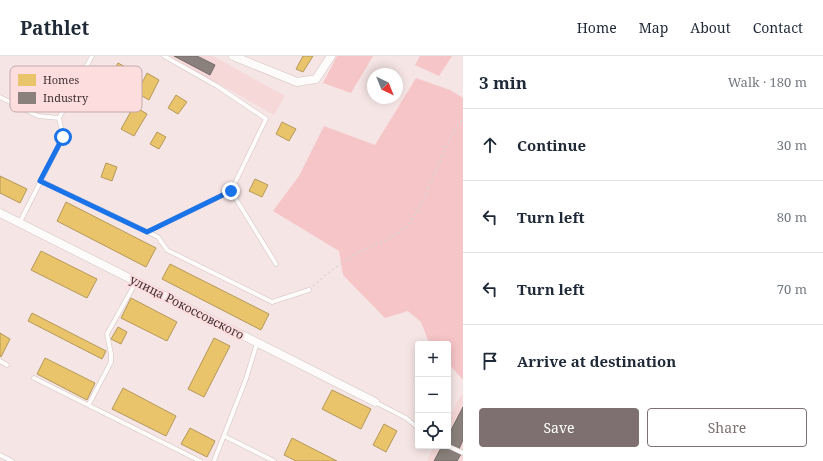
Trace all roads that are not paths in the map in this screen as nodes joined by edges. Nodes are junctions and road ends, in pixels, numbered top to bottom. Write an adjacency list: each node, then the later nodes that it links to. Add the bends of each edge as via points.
1 (92, 56): 5 (lane)
2 (164, 56): 12 (lane, via 266,119)
3 (233, 56): 4 (street, via 297,82 316,79)
4 (331, 56)
5 (87, 66)
6 (0, 97): 7 (lane)
7 (10, 102)
8 (30, 112): 10 (lane, via 38,116)
9 (62, 112): 10 (lane)
10 (59, 118): 11 (lane, via 63,137)
11 (40, 181): 14 (lane); 15 (lane)
12 (231, 191): 15 (lane); 16 (lane)
13 (0, 213): 14 (street, улица Рокоссовского)
14 (20, 222): 17 (street, улица Рокоссовского)
15 (147, 232): 18 (lane, via 158,237 167,250 272,302)
16 (276, 264)
17 (136, 281): 19 (street, улица Рокоссовского); 24 (lane, via 107,334 110,362)
18 (309, 290)
19 (258, 343): 23 (street, улица Рокоссовского); 26 (lane)
20 (0, 362): 21 (lane)
21 (7, 365)
22 (34, 378): 24 (lane)
23 (375, 402): 25 (lane)
24 (89, 404): 31 (lane)
25 (415, 426)
26 (224, 436): 32 (lane); 33 (lane)
27 (451, 447): 28 (lane)
28 (463, 453)
29 (0, 455): 30 (lane)
30 (12, 461)
31 (200, 461)
32 (214, 461)
33 (274, 461)

